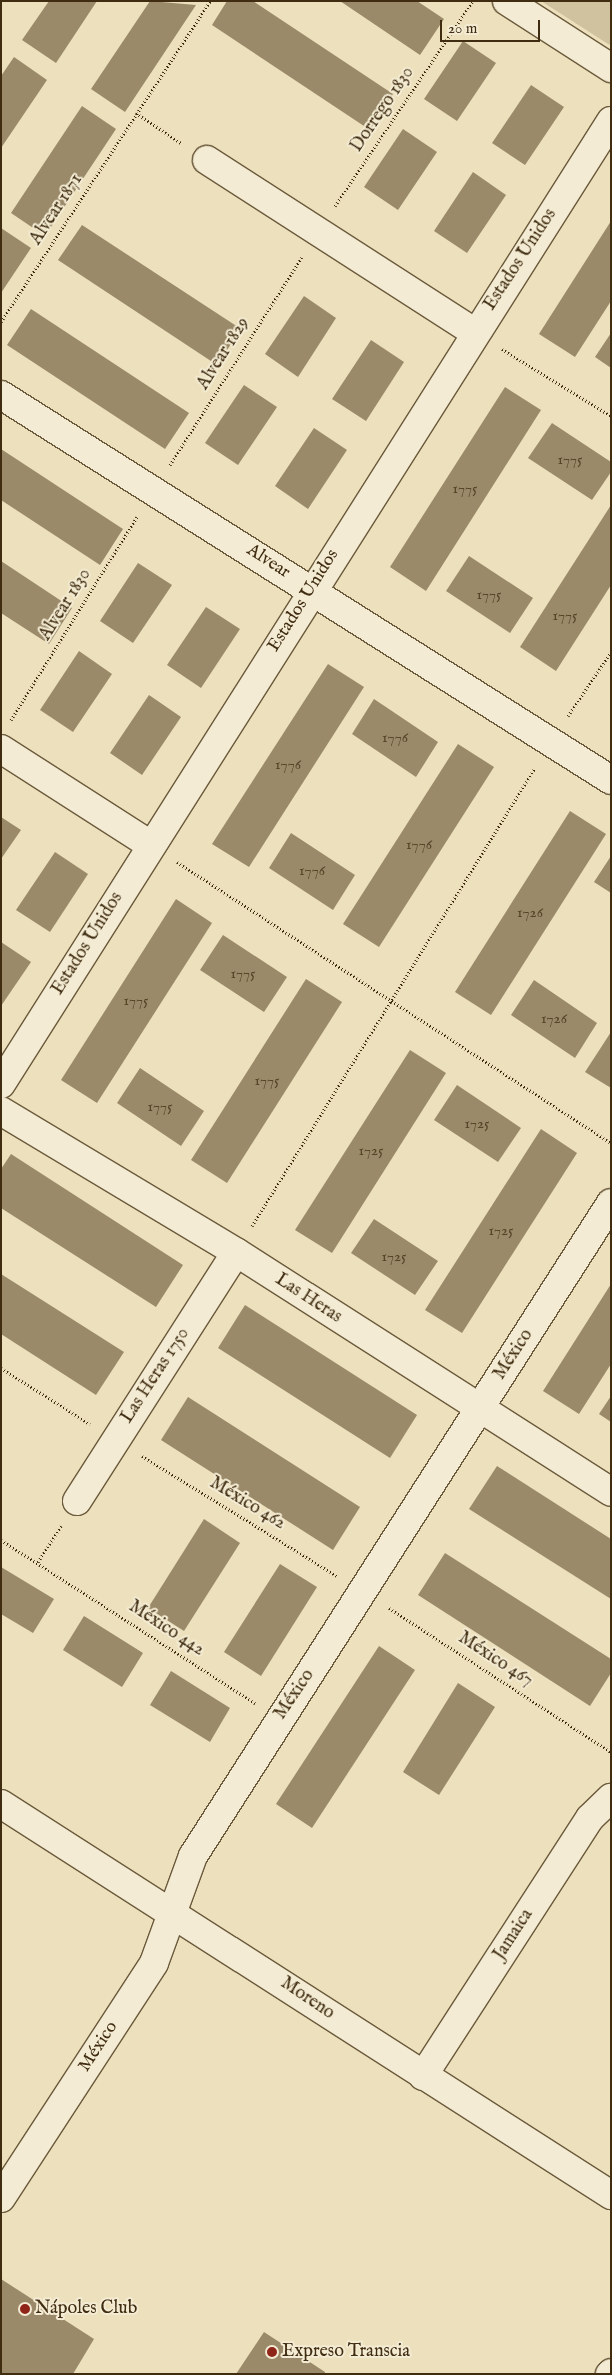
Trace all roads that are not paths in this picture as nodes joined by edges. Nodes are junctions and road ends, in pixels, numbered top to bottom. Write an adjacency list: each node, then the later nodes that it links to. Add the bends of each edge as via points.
1 (507, 1): 2 (street)
2 (611, 68)
3 (611, 121): 5 (street, Estados Unidos)
4 (207, 160): 5 (street, via 317,234)
5 (474, 332): 7 (street, Estados Unidos)
6 (1, 395): 7 (street, Alvear)
7 (311, 590): 9 (street, Alvear); 10 (street, Estados Unidos)
8 (4, 738): 10 (street)
9 (611, 780)
10 (149, 844): 11 (street, Estados Unidos)
11 (1, 1084)
12 (1, 1111): 14 (street, Las Heras)
13 (611, 1203): 15 (street, México)
14 (236, 1252): 15 (street, Las Heras); 17 (street, Las Heras 1750)
15 (479, 1410): 16 (street, Las Heras); 20 (street, México, via 193,1856)
16 (611, 1492)
17 (77, 1501)
18 (611, 1798): 21 (street, Jamaica, via 590,1818)
19 (1, 1804): 20 (street, Moreno)
20 (172, 1910): 21 (street, Moreno); 23 (street, México, via 154,1963)
21 (423, 2076): 22 (street, Moreno)
22 (611, 2195)
23 (1, 2198)

